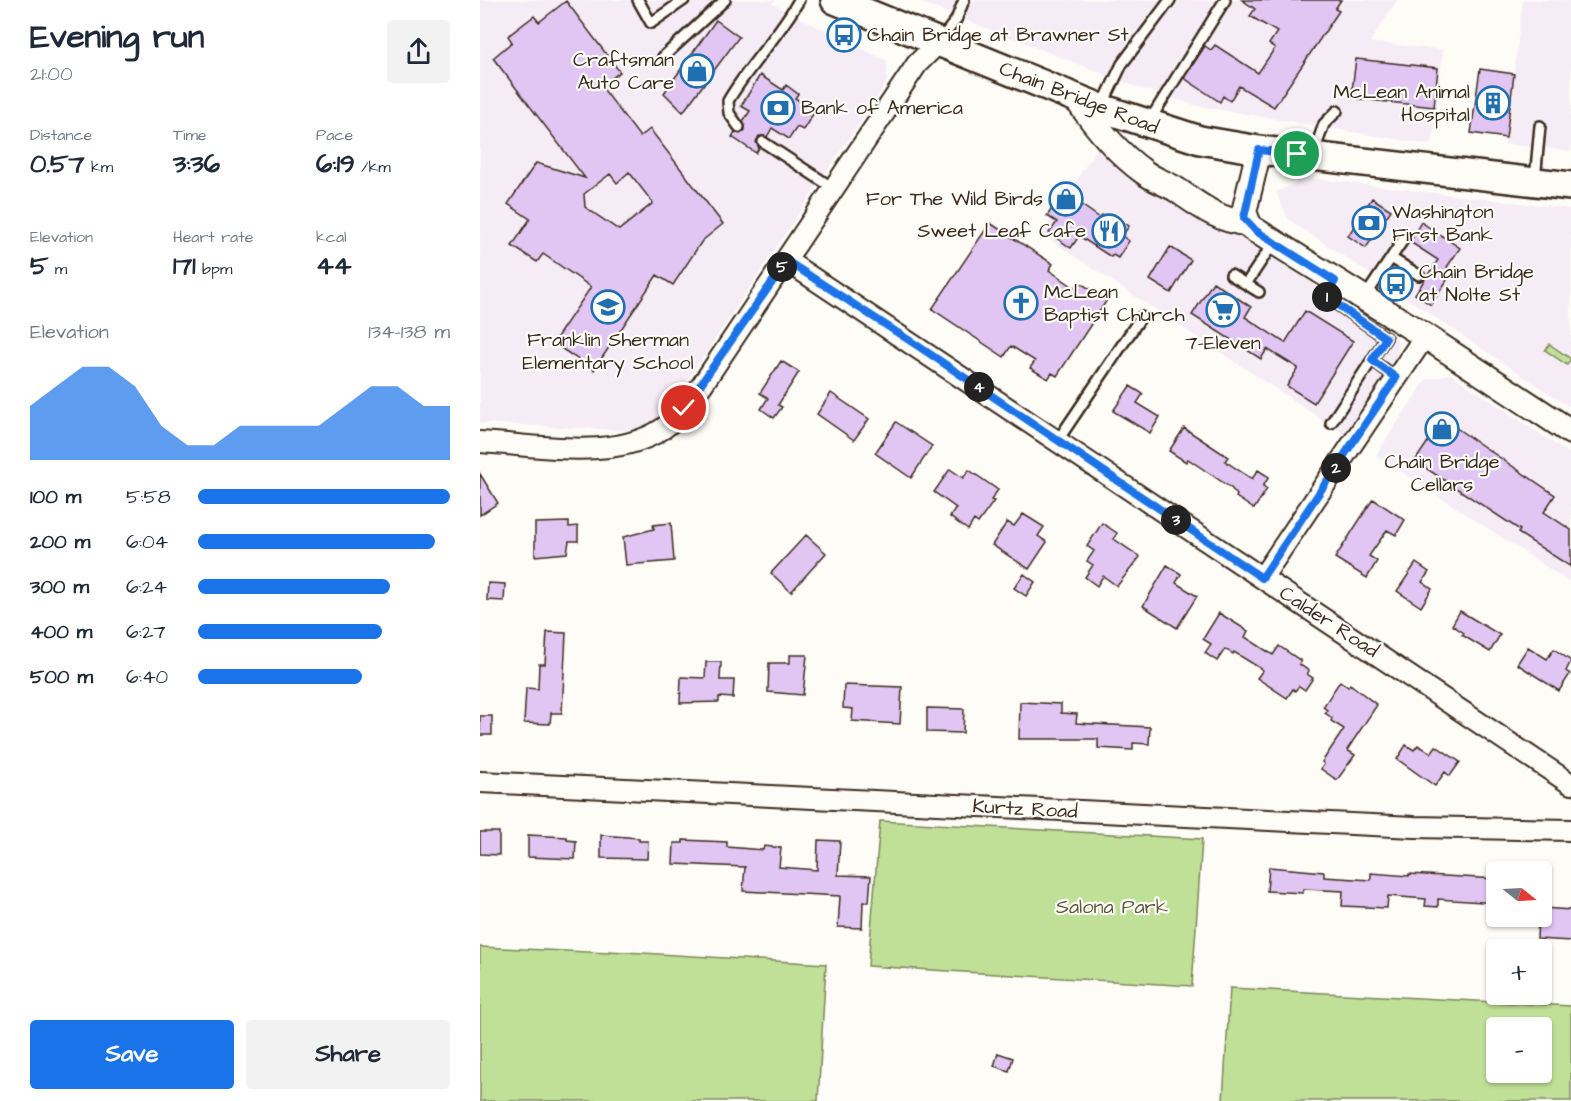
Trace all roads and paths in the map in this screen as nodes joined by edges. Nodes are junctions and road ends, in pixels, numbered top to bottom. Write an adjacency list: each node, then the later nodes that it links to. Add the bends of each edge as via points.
1 (638, 0): 2 (lane, via 651,23)
2 (684, 0)
3 (725, 0): 10 (lane)
4 (799, 0): 16 (lane, via 788,21 728,101 729,113)
5 (835, 0): 9 (main road, Chain Bridge Road)
6 (964, 0): 9 (lane, via 957,20)
7 (1170, 0): 12 (lane, via 1122,64)
8 (1225, 0): 14 (lane)
9 (938, 43): 11 (main road, Chain Bridge Road); 22 (street, via 917,64)
10 (663, 57)
11 (1076, 98): 12 (main road, Chain Bridge Road); 23 (street, via 1115,147 1153,178 1216,216)
12 (1101, 108): 14 (main road, Chain Bridge Road)
13 (1337, 111): 19 (lane, via 1324,124)
14 (1147, 125): 18 (main road, Chain Bridge Road, via 1200,141)
15 (1540, 126): 20 (lane)
16 (739, 127)
17 (763, 142): 22 (lane)
18 (1259, 150): 19 (main road, Chain Bridge Road); 23 (street, via 1244,212)
19 (1313, 156): 20 (main road, Chain Bridge Road)
20 (1534, 182): 21 (main road, Chain Bridge Road)
21 (1571, 186)
22 (833, 188): 27 (street)
23 (1246, 223): 25 (street)
24 (1405, 237): 26 (lane)
25 (1274, 242): 30 (street); 31 (lane)
26 (1391, 258): 29 (lane); 33 (lane)
27 (787, 261): 40 (street, Calder Road); 41 (street, via 696,393 670,424 652,435 634,444 613,446)
28 (1231, 274): 31 (lane)
29 (1419, 275)
30 (1335, 281): 33 (street); 36 (lane, via 1326,297 1386,338)
31 (1246, 284): 32 (lane)
32 (1258, 292)
33 (1364, 298): 35 (street)
34 (1141, 317): 40 (lane)
35 (1425, 336): 37 (street); 39 (street)
36 (1372, 360): 37 (lane); 38 (lane)
37 (1396, 378): 42 (street)
38 (1331, 423)
39 (1571, 432)
40 (1058, 440): 42 (street, Calder Road)
41 (480, 442)
42 (1262, 578): 44 (street, Calder Road)
43 (480, 782): 45 (street, Kurtz Road, via 1414,827)
44 (1571, 784)
45 (1571, 830)

